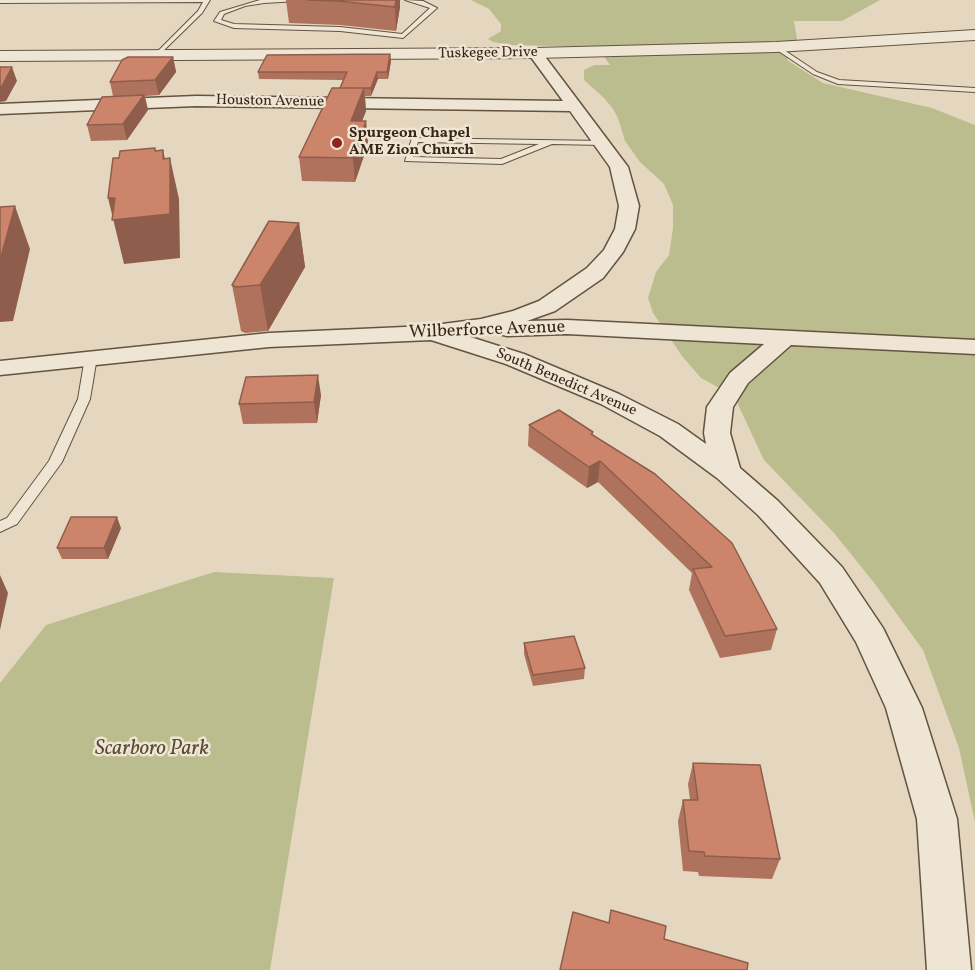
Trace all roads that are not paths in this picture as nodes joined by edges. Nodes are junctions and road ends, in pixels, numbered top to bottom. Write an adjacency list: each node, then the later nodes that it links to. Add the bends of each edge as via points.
1 (207, 0): 4 (lane); 11 (lane)
2 (313, 0): 6 (lane, via 244,5 222,13 217,21 234,26 340,29)
3 (408, 0): 6 (lane, via 434,8)
4 (0, 1)
5 (975, 35): 7 (street, Tuskegee Drive)
6 (404, 36): 9 (lane)
7 (776, 47): 8 (street, Tuskegee Drive); 12 (lane, via 815,73 838,82)
8 (535, 53): 9 (street, Tuskegee Drive); 13 (street, South Benedict Avenue)
9 (407, 55): 11 (street, Tuskegee Drive)
10 (0, 56): 11 (street, Tuskegee Drive)
11 (156, 56)
12 (975, 90)
13 (575, 106): 14 (street, Houston Avenue, via 196,101); 16 (street, South Benedict Avenue)
14 (0, 109)
15 (551, 142): 15 (lane, via 415,140 408,159 502,162); 16 (lane)
16 (603, 144): 17 (street, South Benedict Avenue, via 619,167 629,206 625,229 613,252 595,273 547,306 521,316)
17 (431, 332): 18 (street, Wilberforce Avenue, via 567,327); 20 (street, Wilberforce Avenue, via 269,340); 22 (street, South Benedict Avenue, via 515,359 610,399 669,430)
18 (785, 338): 19 (street, Wilberforce Avenue); 22 (street, via 739,378 720,407 717,433)
19 (975, 347)
20 (91, 357): 21 (street, Wilberforce Avenue); 23 (lane, via 84,399 55,462 12,521)
21 (0, 368)
22 (727, 472): 24 (street, South Benedict Avenue, via 768,508 831,575 870,637 904,708 937,819)
23 (0, 527)
24 (949, 970)

